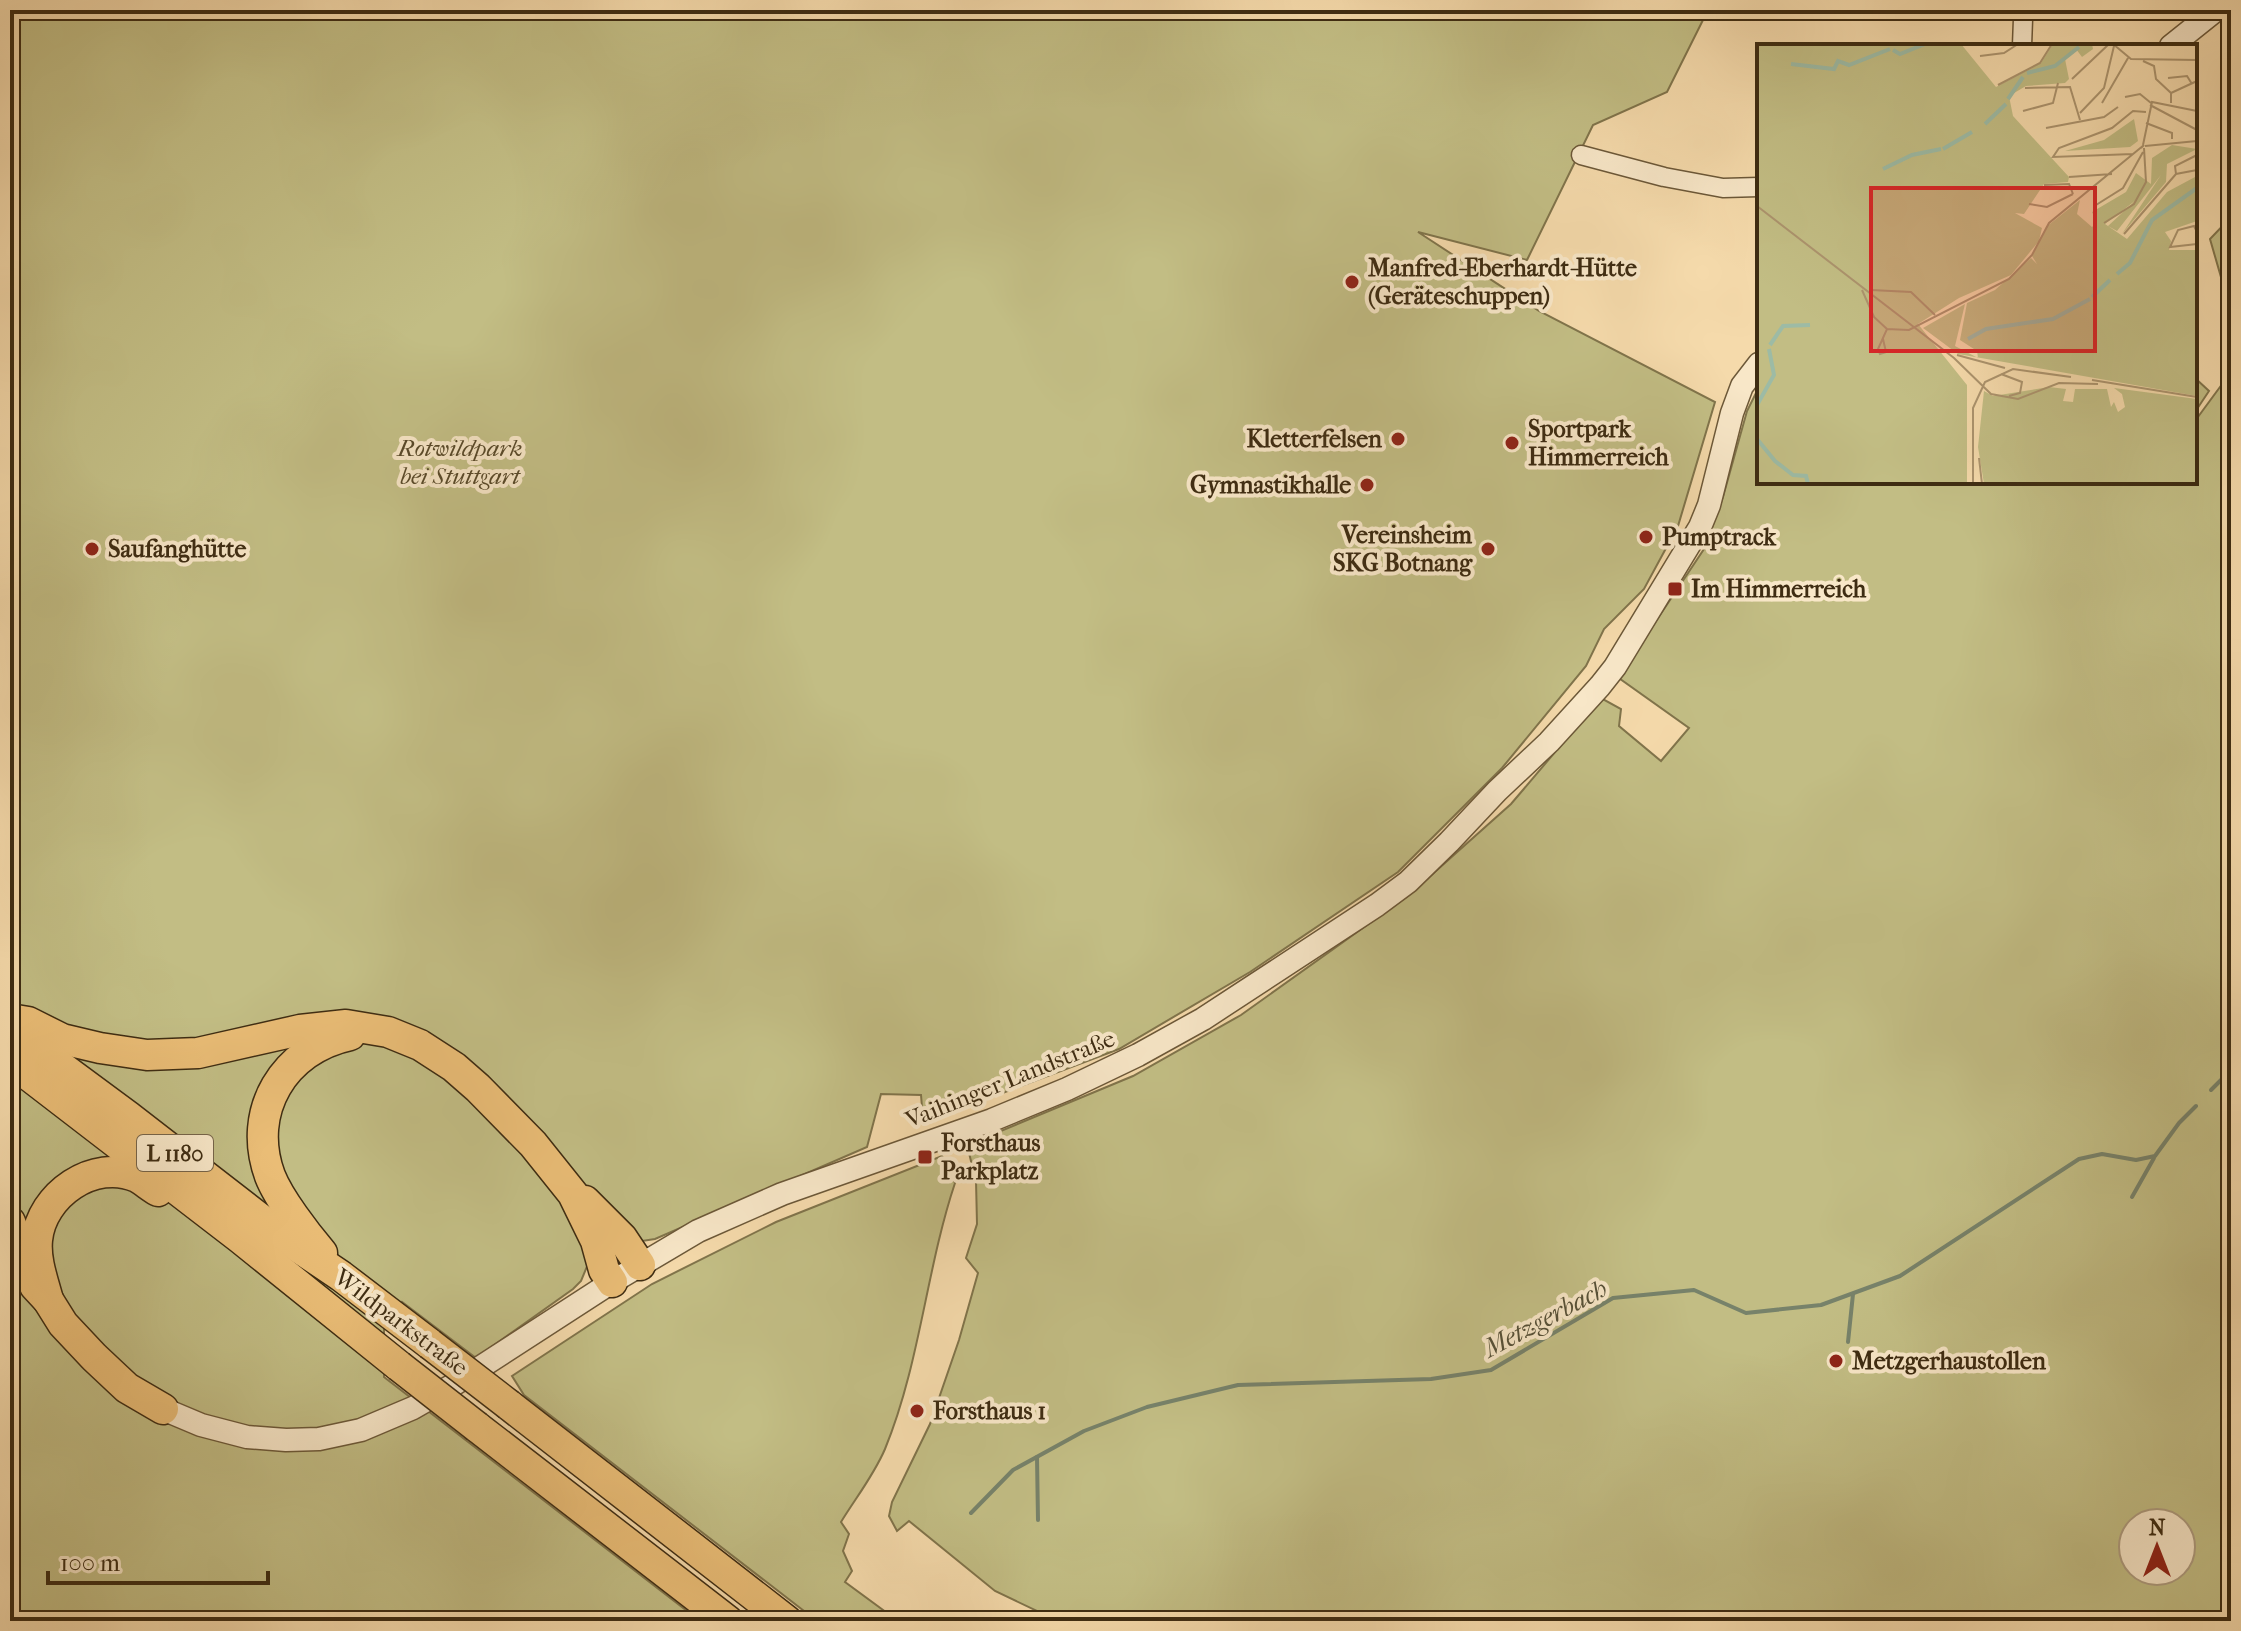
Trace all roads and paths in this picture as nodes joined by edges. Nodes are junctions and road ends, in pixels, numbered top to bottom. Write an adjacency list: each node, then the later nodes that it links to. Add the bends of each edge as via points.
1 (2021, 10): 3 (street)
2 (2216, 10): 4 (street)
3 (2022, 44)
4 (2174, 44)
5 (1581, 155): 6 (street, via 1723,188)
6 (1757, 187)
7 (1757, 367): 15 (street, Vaihinger Landstraße, via 1742,386 1732,413 1700,527 1615,667 1549,742 1408,882 1203,1019 1138,1055 992,1120 739,1212)
8 (10, 1019): 10 (highway, via 62,1039 147,1055 198,1053 324,1026)
9 (10, 1029): 16 (highway, Wildparkstraße / L 1180)
10 (376, 1029): 12 (highway, via 420,1045 454,1067 533,1144); 16 (highway, L 1180, via 339,1037 306,1054 277,1085 263,1122 274,1187)
11 (10, 1061): 14 (highway, Wildparkstraße / L 1180)
12 (573, 1194): 15 (highway, via 605,1219); 17 (highway)
13 (10, 1222): 18 (highway, L 1180, via 35,1286)
14 (240, 1238): 18 (highway, L 1180, via 214,1229 137,1177 89,1176 56,1198 41,1220 39,1264); 20 (highway, Wildparkstraße / L 1180, bridge)
15 (640, 1265): 17 (street, Vaihinger Landstraße)
16 (341, 1276): 21 (highway, Wildparkstraße / L 1180, bridge)
17 (612, 1282): 19 (street, Vaihinger Landstraße, via 453,1385 361,1430 319,1439 247,1437)
18 (48, 1300): 19 (highway, L 1180, via 94,1357 127,1388)
19 (163, 1409)
20 (728, 1621)
21 (787, 1621)

